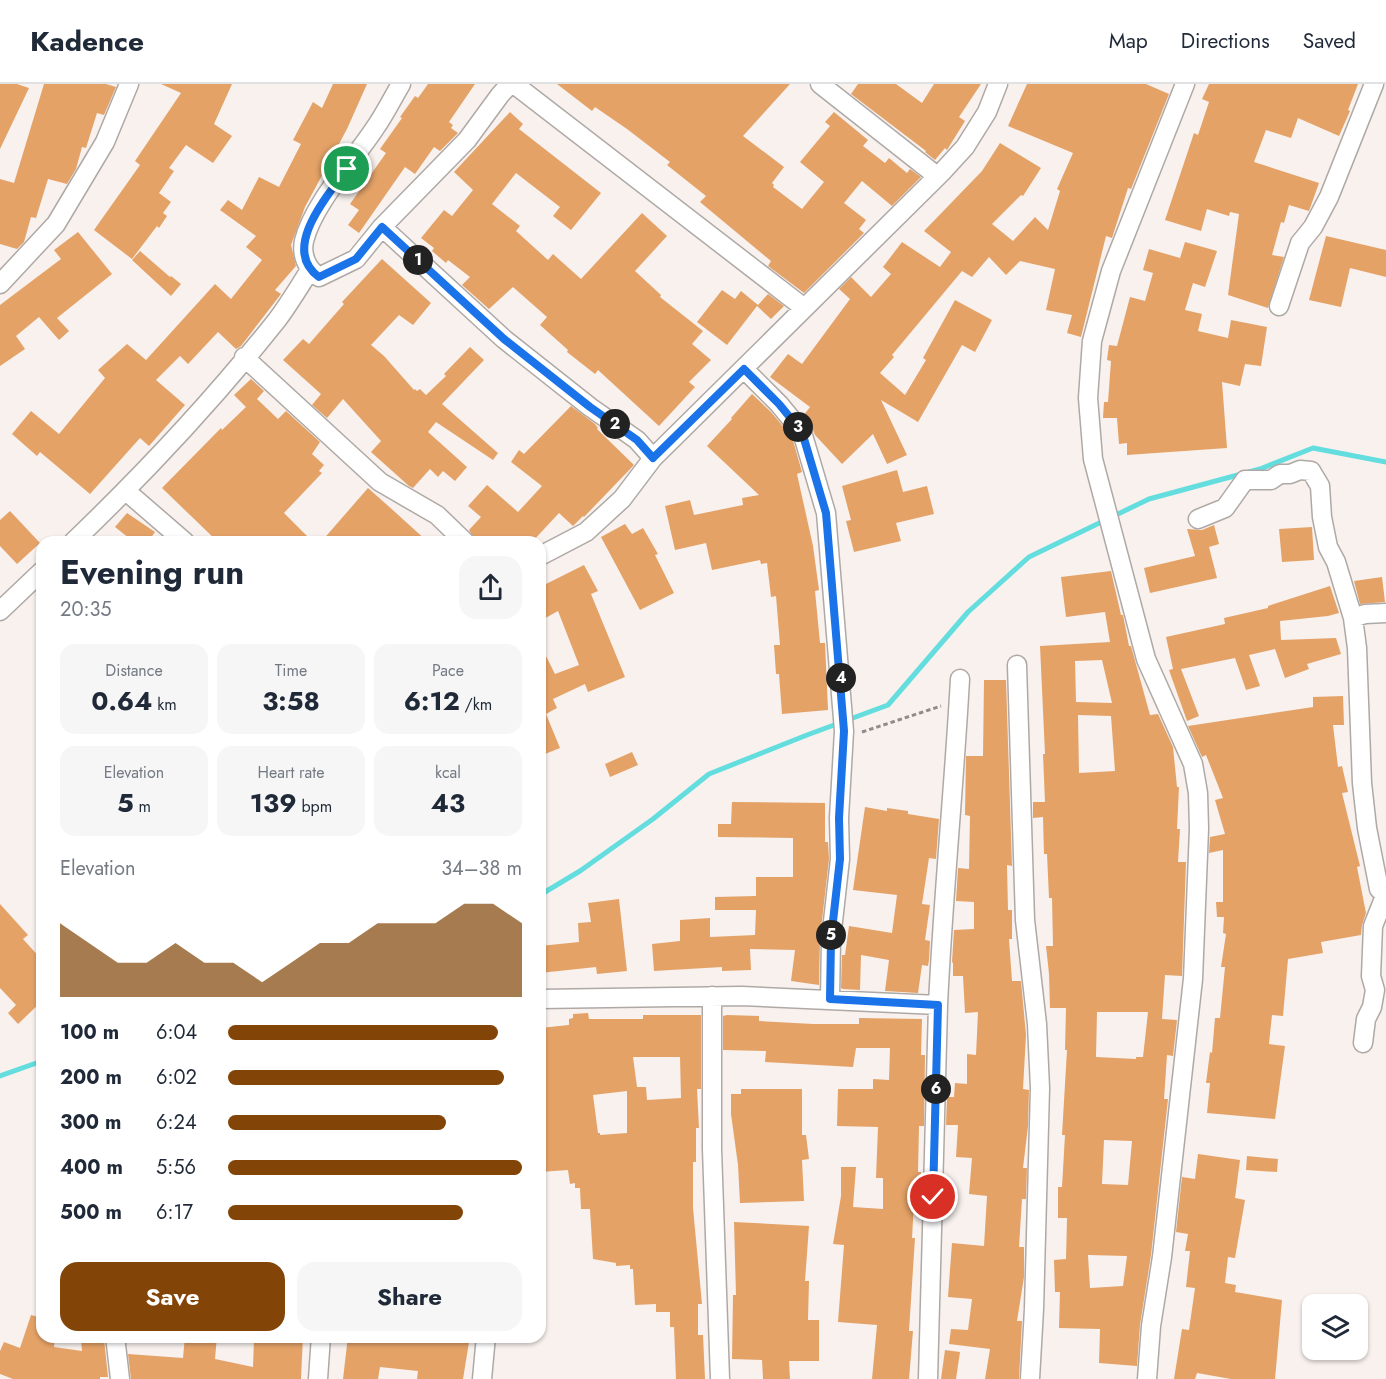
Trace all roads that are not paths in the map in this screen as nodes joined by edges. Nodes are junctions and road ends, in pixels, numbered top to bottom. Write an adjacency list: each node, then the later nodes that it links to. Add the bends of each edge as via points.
1 (129, 84): 11 (street, via 105,142 56,224)
2 (400, 84): 10 (street, via 317,211 304,242)
3 (512, 84): 9 (street, via 467,140); 13 (street)
4 (820, 84): 8 (street)
5 (998, 84): 8 (street, via 987,112 965,147)
6 (1185, 84): 44 (street, via 1111,271 1092,341 1088,398 1102,494 1146,659 1193,764 1198,793 1193,979)
7 (1374, 84): 12 (street, via 1329,197 1300,243)
8 (937, 176): 13 (street)
9 (382, 227): 10 (street, via 356,259 319,277); 16 (street, via 504,339 637,440)
10 (309, 270): 14 (street, via 278,319)
11 (0, 284)
12 (1279, 306)
13 (803, 307): 15 (street)
14 (244, 357): 17 (street); 21 (street, via 380,482 437,515)
15 (744, 369): 16 (street); 32 (street, via 802,432 826,513 844,735)
16 (653, 458): 22 (street, via 622,499 586,532)
17 (126, 491): 19 (street); 20 (street)
18 (1198, 519): 26 (street, via 1225,508 1245,480 1271,480 1280,474 1311,471 1320,486 1328,547)
19 (79, 536)
20 (178, 536)
21 (459, 536)
22 (546, 553)
23 (36, 577): 24 (street)
24 (0, 610)
25 (1386, 613): 26 (street)
26 (1353, 618): 29 (street, via 1367,828 1379,889)
27 (1017, 665): 43 (street, via 1025,920 1040,1088)
28 (960, 679): 33 (street)
29 (1386, 896): 34 (street, via 1372,926 1371,976 1375,990)
30 (712, 996): 31 (street); 32 (street); 41 (street, via 712,1149)
31 (546, 999)
32 (830, 999): 33 (street)
33 (938, 1005): 42 (street)
34 (1363, 1043)
35 (116, 1343): 38 (street)
36 (321, 1343): 39 (street)
37 (485, 1343): 40 (street)
38 (120, 1379)
39 (318, 1379)
40 (482, 1379)
41 (720, 1379)
42 (928, 1379)
43 (1030, 1379)
44 (1147, 1379)

